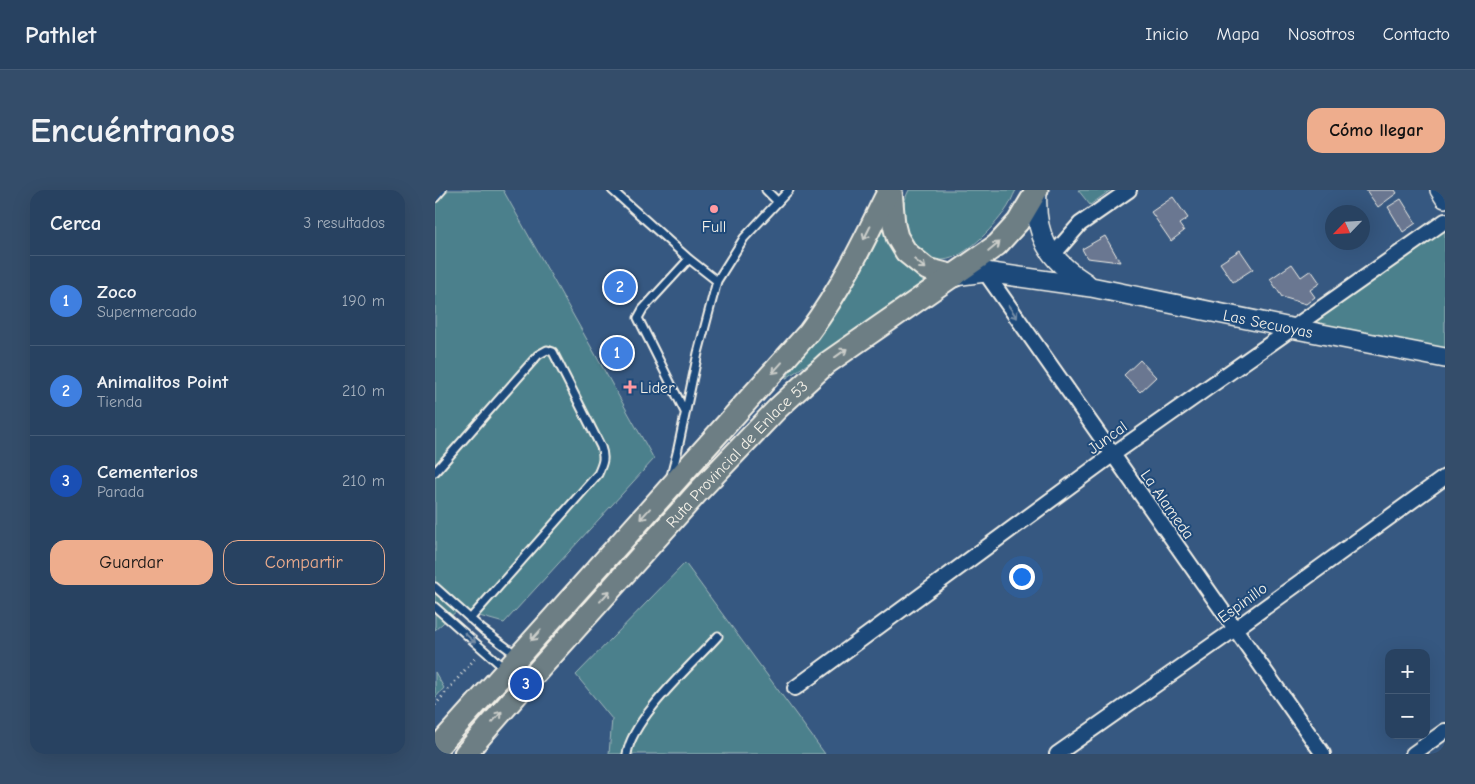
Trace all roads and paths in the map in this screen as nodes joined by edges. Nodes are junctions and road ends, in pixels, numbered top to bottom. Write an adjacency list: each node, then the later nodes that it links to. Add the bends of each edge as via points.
1 (442, 190): 9 (lane)
2 (612, 190): 14 (lane)
3 (766, 190): 11 (lane)
4 (789, 190): 11 (lane)
5 (890, 190): 16 (main road, one-way to 16, via 897,237 906,252 927,269); 25 (main road, Ruta Provincial de Enlace 53, one-way to 25, via 843,280 809,332)
6 (1037, 190): 13 (main road, via 1037,224); 16 (main road, Ruta Provincial de Enlace 53, one-way to 6, via 997,246 1018,222)
7 (1129, 190): 13 (street, via 1080,224)
8 (1439, 190): 10 (main road)
9 (435, 198)
10 (1445, 198)
11 (778, 202): 17 (lane, via 744,238)
12 (1445, 221): 19 (street, Juncal)
13 (1053, 256): 18 (main road, via 1061,266)
14 (689, 259): 17 (lane); 21 (lane, via 638,318)
15 (985, 272): 16 (main road, Las Secuoyas); 18 (main road, Las Secuoyas); 22 (street, La Alameda, one-way to 22)
16 (954, 276): 37 (main road, Ruta Provincial de Enlace 53, one-way to 16, via 697,493 778,408 827,363)
17 (717, 281): 21 (lane)
18 (1091, 287): 19 (main road, Las Secuoyas)
19 (1291, 328): 20 (main road, Las Secuoyas); 22 (street, Juncal)
20 (1445, 358)
21 (685, 412): 25 (lane)
22 (1112, 455): 29 (street, La Alameda); 33 (street, Juncal)
23 (435, 472): 28 (lane, via 538,356 547,350 553,352 604,454 598,474)
24 (1445, 477): 29 (street, Espinillo)
25 (668, 489): 32 (main road, Ruta Provincial de Enlace 53, one-way to 32)
26 (435, 587): 28 (lane)
27 (435, 607): 32 (lane, one-way to 32)
28 (470, 619): 32 (lane)
29 (1235, 629): 39 (street, Espinillo); 40 (street, La Alameda)
30 (718, 636): 38 (lane, via 646,714 635,731)
31 (473, 661): 34 (path)
32 (512, 663): 36 (main road, Ruta Provincial de Enlace 53)
33 (795, 688)
34 (435, 705)
35 (1445, 731): 41 (street)
36 (435, 750)
37 (465, 754)
38 (627, 754)
39 (1057, 754)
40 (1323, 754)
41 (1413, 754)

